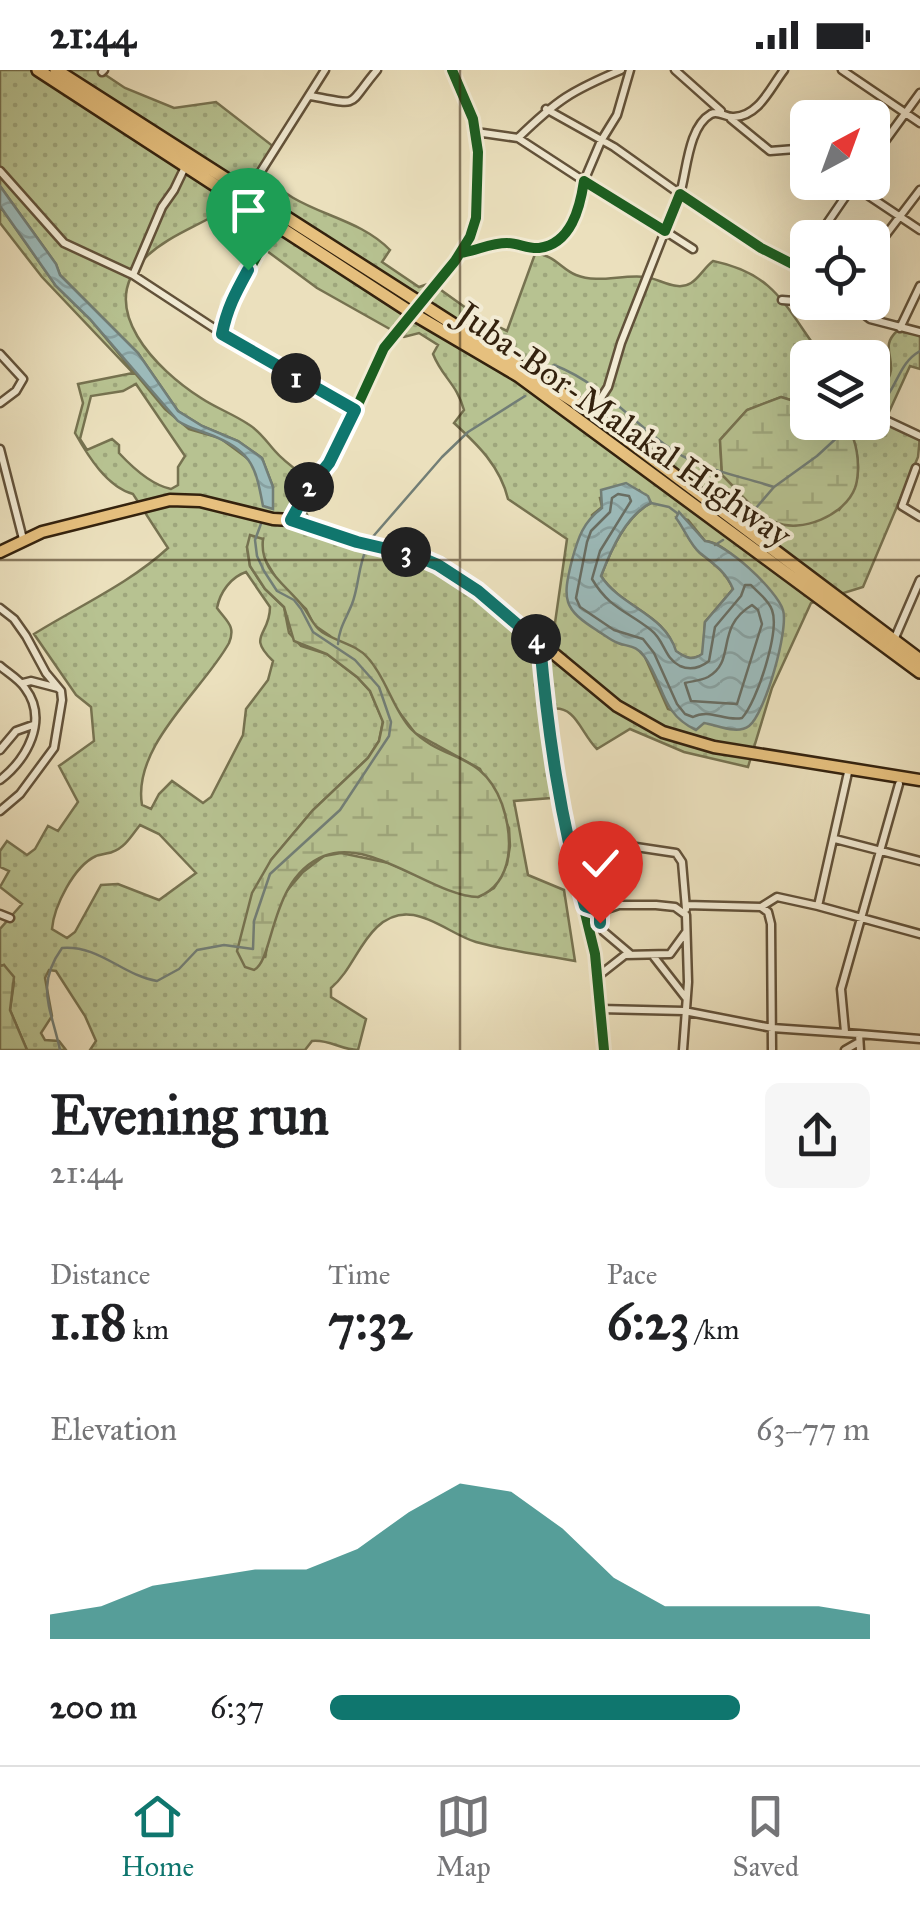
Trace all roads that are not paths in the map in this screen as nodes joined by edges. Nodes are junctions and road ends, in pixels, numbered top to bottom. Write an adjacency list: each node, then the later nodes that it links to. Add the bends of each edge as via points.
1 (38, 70): 21 (highway, Juba-Bor-Malakal Highway)
2 (56, 70): 25 (highway, Juba-Bor-Malakal Highway)
3 (325, 70): 12 (street)
4 (377, 70): 12 (street, via 354,102)
5 (453, 70): 18 (street, via 476,133); 34 (street, via 478,152 476,218)
6 (622, 70): 13 (street)
7 (630, 70): 19 (street)
8 (676, 70): 15 (street)
9 (784, 70): 15 (street, via 750,114)
10 (842, 70): 14 (street)
11 (920, 93): 14 (street)
12 (310, 96): 25 (street)
13 (546, 110): 18 (street); 19 (street)
14 (906, 114): 16 (street); 17 (street)
15 (730, 118): 20 (street, via 770,152); 26 (street, via 709,115 696,131)
16 (920, 123)
17 (890, 133)
18 (518, 138): 23 (street)
19 (602, 140): 23 (street); 26 (street)
20 (790, 150)
21 (186, 164): 29 (highway, Juba-Bor-Malakal Highway); 36 (street)
22 (0, 170): 36 (street, via 64,243)
23 (584, 181): 32 (street); 34 (street, via 580,204 558,243 505,243)
24 (920, 190): 28 (street)
25 (248, 192): 40 (highway, Juba-Bor-Malakal Highway)
26 (680, 194): 32 (street); 35 (street)
27 (876, 200): 28 (street)
28 (900, 216): 30 (street); 31 (street)
29 (275, 222): 40 (highway, Juba-Bor-Malakal Highway); 44 (street, via 228,302)
30 (890, 229)
31 (920, 230)
32 (665, 231): 33 (street); 48 (street)
33 (693, 250)
34 (460, 253): 40 (street)
35 (790, 263)
36 (132, 276): 44 (street)
37 (920, 286): 42 (street)
38 (782, 300): 39 (street)
39 (790, 301)
40 (416, 309): 47 (street, via 384,348); 48 (highway, Juba-Bor-Malakal Highway); 64 (highway, Juba-Bor-Malakal Highway, via 586,423)
41 (878, 320): 42 (street)
42 (900, 328): 43 (street)
43 (920, 332)
44 (222, 334): 47 (street)
45 (0, 354): 46 (street, via 23,379)
46 (0, 403)
47 (355, 410): 55 (street)
48 (592, 414): 60 (highway, Juba-Bor-Malakal Highway)
49 (890, 422): 50 (street)
50 (920, 436)
51 (0, 449): 53 (street)
52 (916, 468): 54 (street, via 902,506)
53 (4, 476): 56 (street)
54 (920, 517)
55 (291, 520): 56 (main road, via 170,500); 61 (main road, via 438,565)
56 (23, 539): 57 (main road)
57 (0, 552)
58 (920, 580): 60 (street)
59 (0, 608): 66 (street)
60 (894, 640): 62 (highway, Juba-Bor-Malakal Highway)
61 (540, 644): 69 (main road, via 616,706 662,732); 75 (street)
62 (920, 660)
63 (0, 666): 65 (street)
64 (920, 672)
65 (22, 684): 66 (street); 67 (street, via 35,711)
66 (58, 688): 73 (street, via 54,748)
67 (33, 725): 68 (street, via 16,731); 70 (street, via 26,755)
68 (0, 750)
69 (850, 768): 71 (main road); 74 (street)
70 (0, 780)
71 (920, 780)
72 (899, 784): 76 (street)
73 (0, 810)
74 (835, 840): 76 (street); 80 (street)
75 (569, 847): 78 (street, via 616,844 676,853); 79 (street)
76 (882, 851): 77 (street); 86 (street)
77 (920, 861)
78 (686, 905): 81 (street); 84 (street)
79 (585, 906): 82 (street); 91 (street)
80 (818, 906): 81 (street, via 777,897); 86 (street)
81 (761, 907): 95 (street, via 772,924)
82 (600, 911): 84 (street, via 645,904 676,907); 89 (street, via 603,931)
83 (0, 914): 85 (street)
84 (686, 916): 87 (street)
85 (10, 918)
86 (860, 919): 88 (street); 96 (street, via 841,989)
87 (688, 925): 90 (street, via 674,952); 92 (street)
88 (920, 934)
89 (630, 954): 90 (street); 91 (street)
90 (653, 956): 92 (street)
91 (597, 976): 93 (street)
92 (686, 998): 94 (street)
93 (600, 1008): 94 (street); 99 (street)
94 (684, 1011): 95 (street); 100 (street)
95 (772, 1028): 96 (street); 101 (street)
96 (844, 1032): 98 (street)
97 (920, 1038): 98 (street)
98 (860, 1042): 102 (street)
99 (604, 1050)
100 (684, 1050)
101 (772, 1050)
102 (845, 1050)

